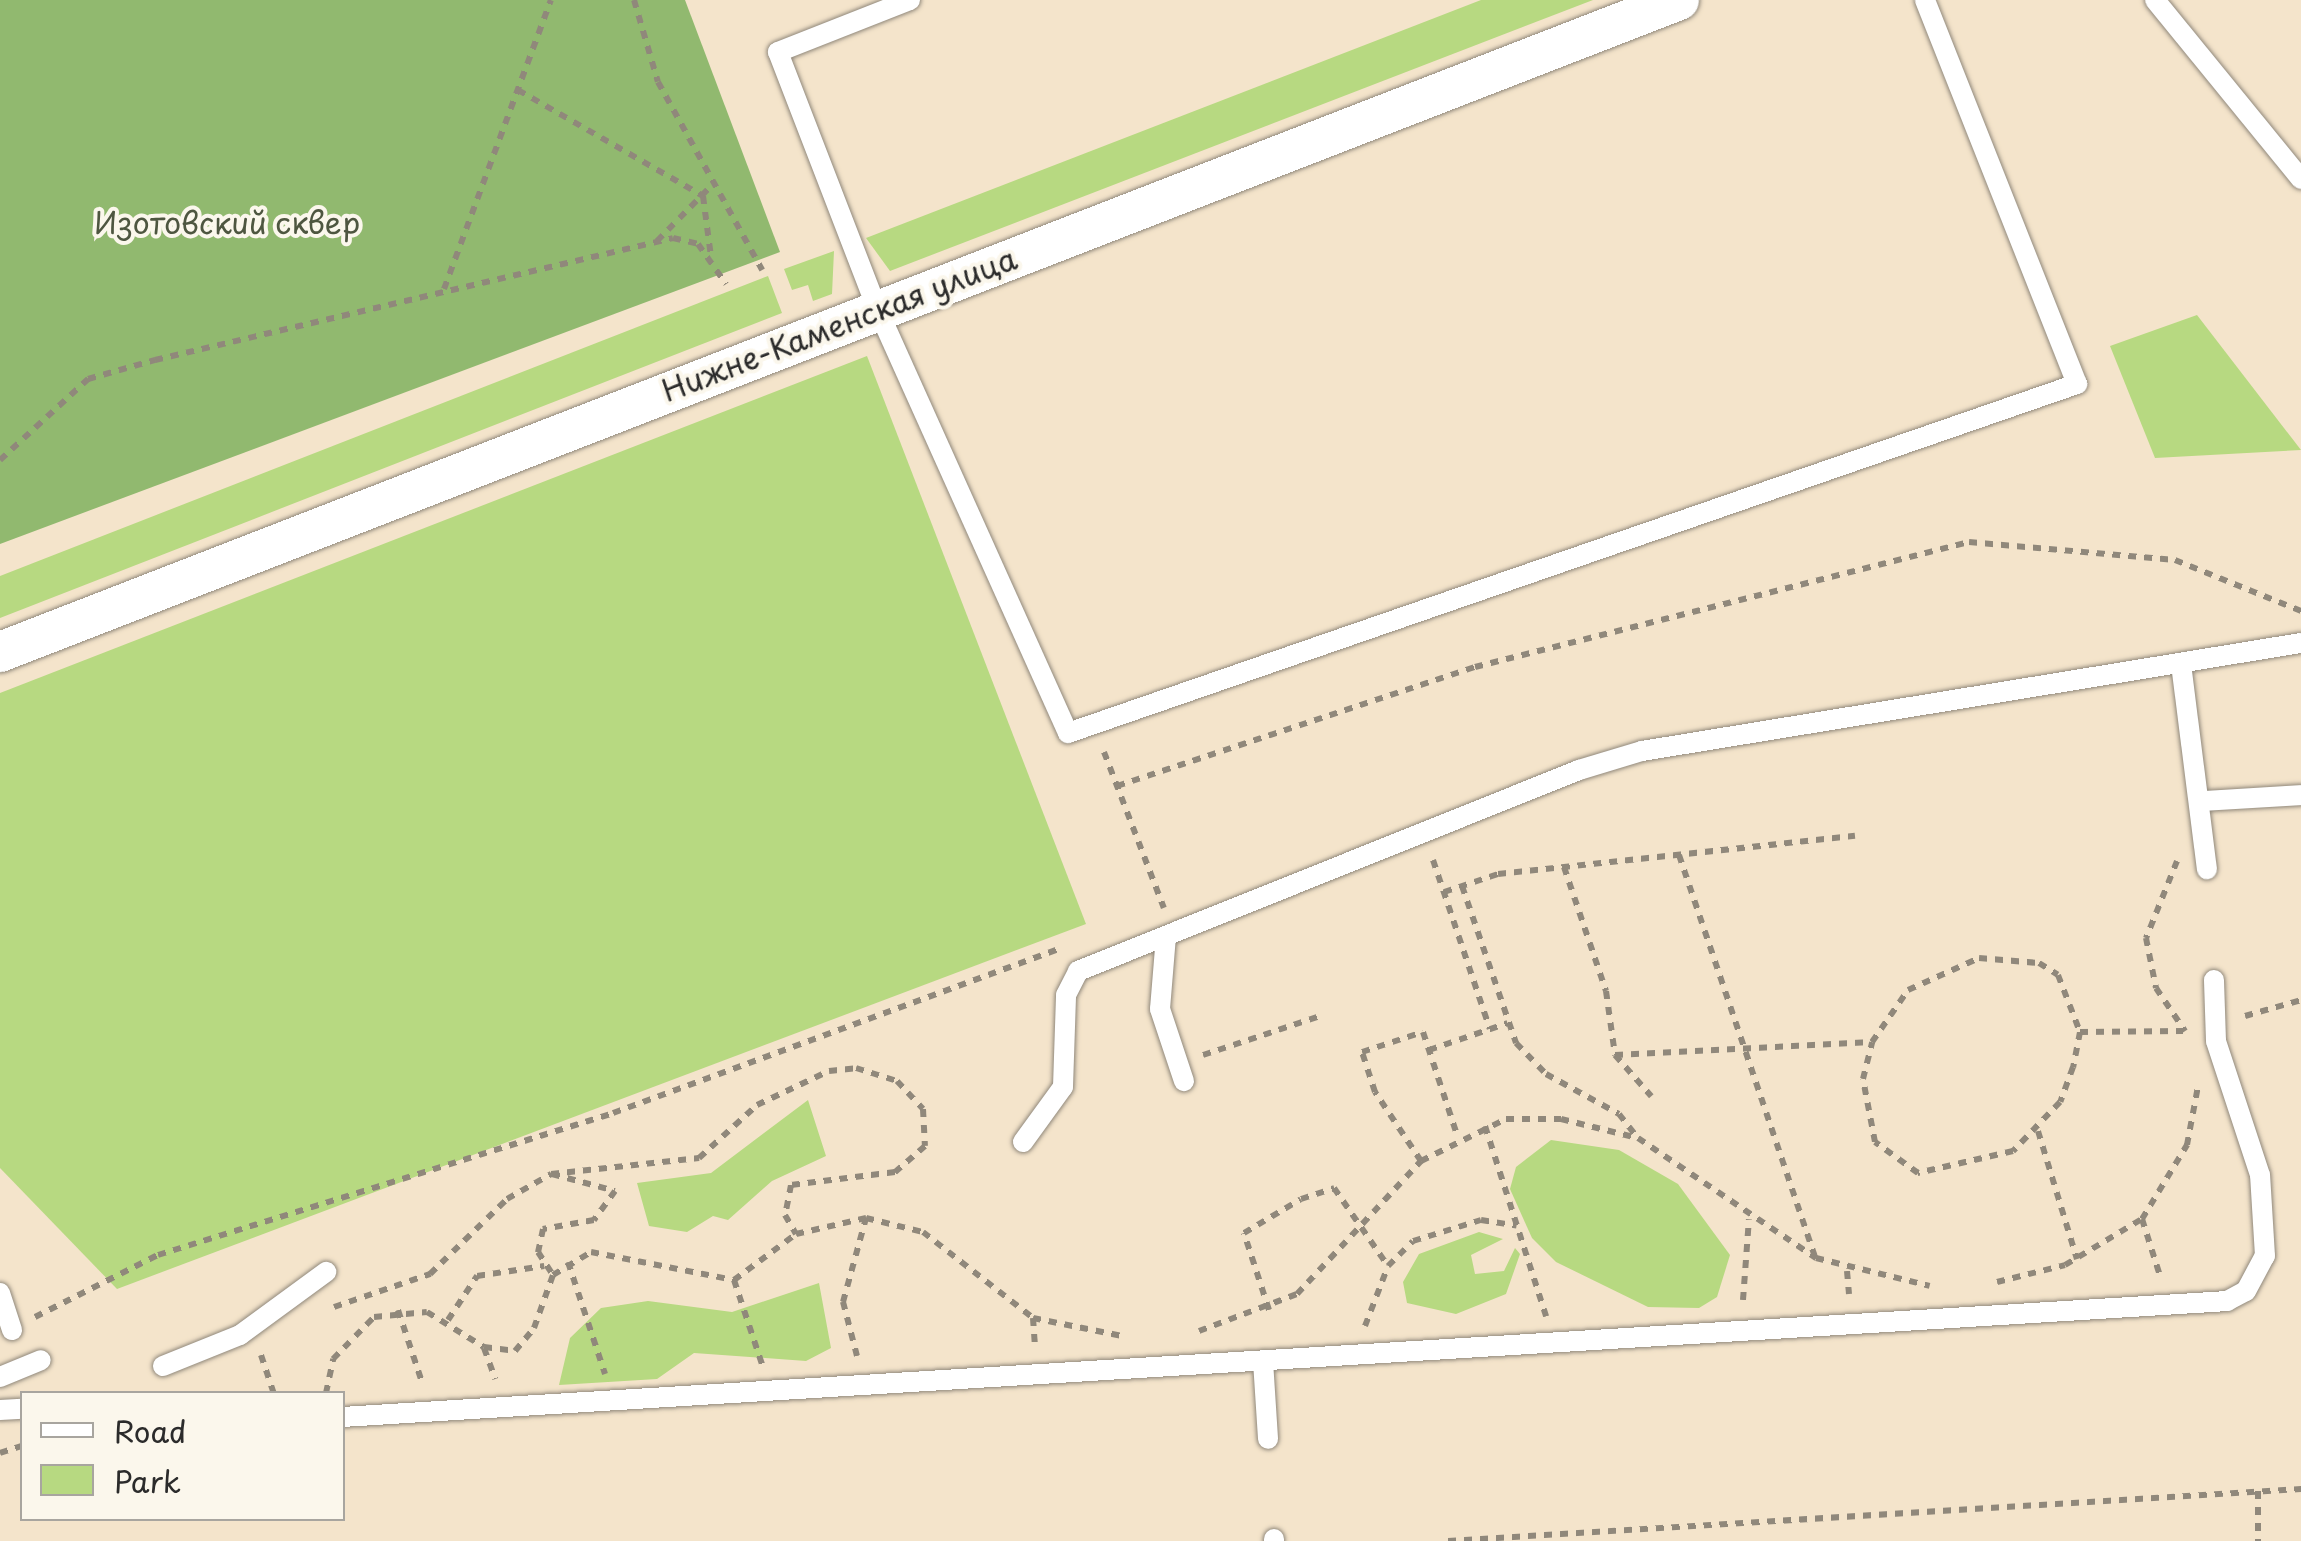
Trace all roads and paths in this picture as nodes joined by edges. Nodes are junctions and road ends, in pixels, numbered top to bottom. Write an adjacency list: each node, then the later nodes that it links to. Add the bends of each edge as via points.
1 (552, 0): 7 (path)
2 (634, 0): 9 (path, via 658,82)
3 (910, 0): 16 (lane, via 778,52)
4 (1679, 0): 16 (street, Нижне-Каменская улица)
5 (1925, 0): 24 (lane, via 2077,384)
6 (2155, 0): 8 (lane)
7 (518, 90): 10 (path); 15 (path)
8 (2301, 179)
9 (712, 185): 10 (path); 13 (path)
10 (703, 196): 11 (path); 12 (path)
11 (656, 242): 12 (path, via 685,238); 15 (path)
12 (711, 258): 14 (path)
13 (762, 270)
14 (726, 284)
15 (443, 291): 18 (path, via 88,380)
16 (878, 308): 22 (street, Нижне-Каменская улица); 24 (lane, via 1068,733)
17 (0, 448): 18 (path)
18 (12, 449): 19 (path)
19 (0, 460)
20 (2301, 611): 25 (path, via 2175,560 1970,542 1475,666)
21 (2301, 642): 23 (lane)
22 (0, 652)
23 (2181, 664): 27 (lane); 36 (lane, via 1642,752)
24 (1093, 723): 25 (path)
25 (1118, 786): 36 (path, via 1167,914)
26 (2301, 795): 27 (lane)
27 (2203, 801): 32 (lane)
28 (1854, 836): 30 (path)
29 (1431, 854): 35 (path)
30 (1679, 855): 31 (path); 47 (path)
31 (1564, 867): 34 (path); 49 (path, via 1606,991)
32 (2207, 869)
33 (2170, 871): 43 (path, via 2150,912 2148,962)
34 (1462, 886): 35 (path); 41 (path)
35 (1444, 892): 42 (path)
36 (1159, 928): 50 (lane, via 1160,1010); 56 (lane, via 1069,982 1068,1068)
37 (1074, 945): 83 (path, via 596,1118 158,1254)
38 (2214, 980): 46 (lane)
39 (2301, 1000): 46 (path, via 2256,1009)
40 (1320, 1016): 50 (path)
41 (1508, 1023): 42 (path); 55 (path, via 1530,1061 1608,1105)
42 (1490, 1029): 48 (path)
43 (2185, 1031): 44 (path); 46 (path)
44 (2080, 1032): 45 (path, via 2058,975 2039,962 1979,958 1908,990); 53 (path, via 2060,1102)
45 (1872, 1042): 47 (path); 53 (path, via 1867,1116 1893,1162 1947,1172 2013,1151)
46 (2213, 1046): 61 (path, via 2187,1146); 78 (lane, via 2260,1175 2265,1256 2246,1292 2228,1302)
47 (1745, 1048): 49 (path); 66 (path)
48 (1429, 1050): 54 (path); 57 (path, via 1423,1032 1362,1052 1375,1092)
49 (1615, 1055): 51 (path)
50 (1181, 1072)
51 (1652, 1096)
52 (1485, 1126): 54 (path); 55 (path, via 1561,1119); 62 (path)
53 (2038, 1131): 67 (path)
54 (1457, 1135): 57 (path)
55 (1638, 1138): 60 (path)
56 (1023, 1142)
57 (1421, 1160): 63 (path)
58 (551, 1174): 64 (path, via 699,1158 758,1105 829,1072 856,1068 897,1081 923,1109 924,1146 895,1172 791,1185 786,1215); 65 (path, via 608,1184 614,1201 594,1220 553,1222); 81 (path, via 507,1199 430,1274)
59 (866, 1218): 64 (path); 86 (path, via 923,1232 1033,1318); 96 (path, via 844,1302)
60 (1749, 1218): 66 (path); 84 (path, via 1753,1258)
61 (2142, 1219): 67 (path); 78 (path)
62 (1517, 1226): 71 (path, via 1446,1225); 88 (path)
63 (1361, 1227): 71 (path); 80 (path, via 1340,1257); 80 (path, via 1334,1188 1244,1234)
64 (796, 1234): 74 (path)
65 (538, 1252): 68 (path); 70 (path)
66 (1816, 1258): 76 (path, via 1890,1282)
67 (2078, 1258): 75 (path)
68 (529, 1262): 70 (path); 82 (path, via 477,1276)
69 (568, 1262): 73 (path); 74 (path, via 621,1253 710,1282); 100 (path)
70 (544, 1266): 73 (path)
71 (1388, 1266): 90 (path, via 1364,1323)
72 (326, 1272): 94 (lane, via 240,1335)
73 (552, 1275): 82 (path, via 534,1328 514,1350 484,1347)
74 (734, 1280): 99 (path)
75 (1978, 1285)
76 (1948, 1286)
77 (0, 1293): 83 (lane)
78 (2170, 1305): 84 (lane)
79 (398, 1310): 82 (path); 98 (path, via 350,1334); 101 (path)
80 (1269, 1310): 85 (path)
81 (317, 1315)
82 (448, 1320)
83 (12, 1330)
84 (1726, 1332): 88 (lane)
85 (1192, 1333)
86 (1138, 1338)
87 (274, 1342): 89 (path)
88 (1555, 1343): 90 (lane)
89 (246, 1354)
90 (1366, 1355): 92 (lane)
91 (41, 1360): 95 (lane)
92 (1263, 1361): 96 (lane); 103 (lane)
93 (265, 1365): 97 (path)
94 (163, 1366)
95 (0, 1377)
96 (873, 1385): 99 (lane)
97 (273, 1391)
98 (327, 1391)
99 (772, 1391): 100 (lane)
100 (614, 1401): 101 (lane)
101 (432, 1412): 102 (lane)
102 (345, 1418)
103 (1268, 1439)
104 (2301, 1489): 105 (path)
105 (2258, 1492): 106 (path); 107 (path)
106 (1448, 1541)
107 (2258, 1541)

